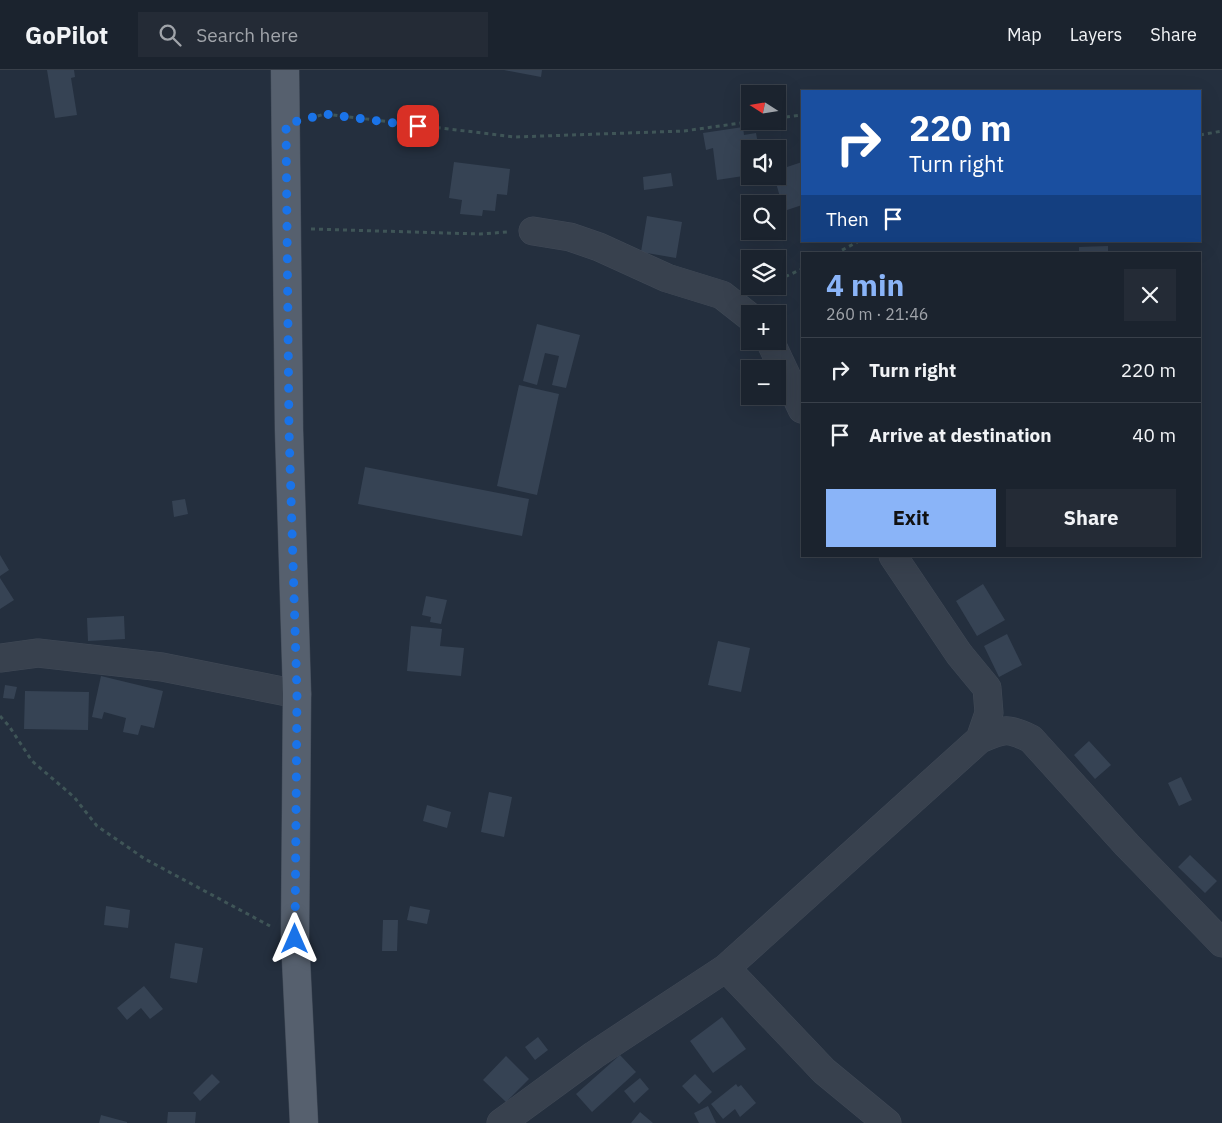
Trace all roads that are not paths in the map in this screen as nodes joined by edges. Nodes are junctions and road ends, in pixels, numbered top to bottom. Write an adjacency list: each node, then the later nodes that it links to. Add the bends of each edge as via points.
1 (285, 70): 8 (main road, via 289,430)
2 (533, 231): 3 (street, via 570,237 599,247 667,278 722,295)
3 (741, 310)
4 (774, 350): 5 (street)
5 (801, 407)
6 (894, 557): 9 (street, via 959,654 987,688 989,713)
7 (0, 658): 8 (street, via 38,652 162,667)
8 (297, 694): 12 (main road, via 295,939)
9 (980, 739): 10 (street, via 998,732 1013,731 1031,739); 11 (street)
10 (1222, 943)
11 (726, 968): 13 (street, via 594,1054); 14 (street, via 824,1071)
12 (304, 1123)
13 (501, 1123)
14 (887, 1123)

